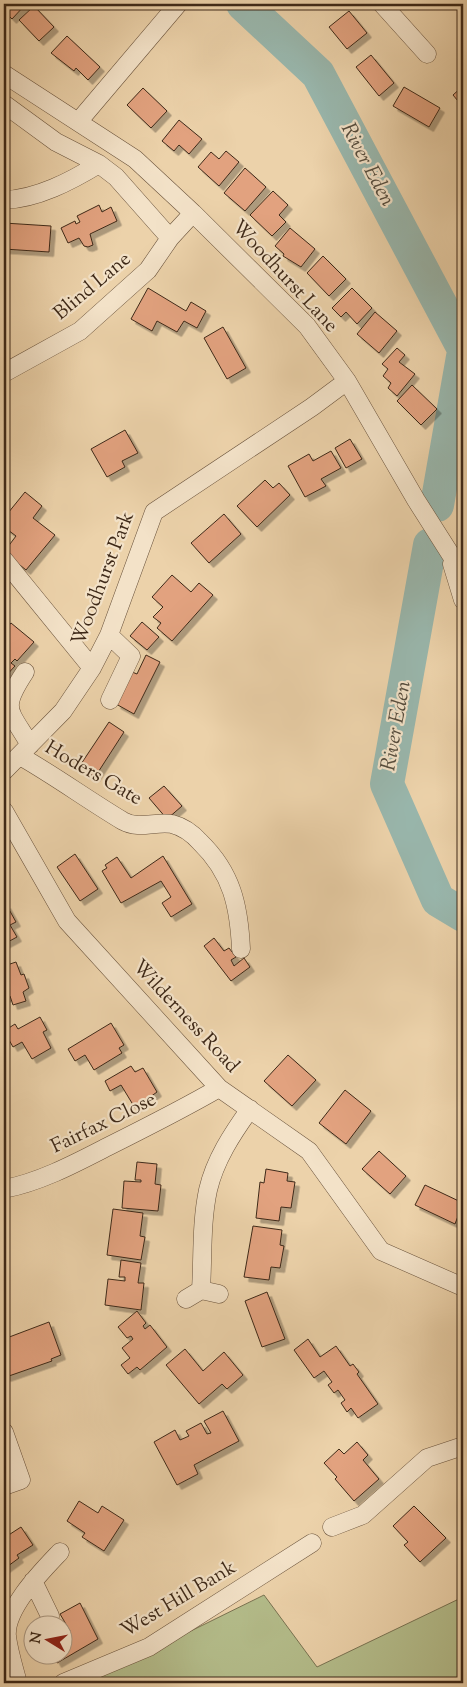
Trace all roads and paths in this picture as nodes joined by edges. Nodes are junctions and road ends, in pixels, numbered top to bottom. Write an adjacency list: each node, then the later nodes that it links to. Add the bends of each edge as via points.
1 (178, 4): 6 (street)
2 (382, 4): 3 (street)
3 (427, 54)
4 (4, 74): 6 (street, Woodhurst Lane)
5 (4, 104): 7 (street, via 56,142)
6 (78, 122): 9 (street, Woodhurst Lane, via 135,160)
7 (99, 164): 8 (street, via 69,182 16,200); 10 (street, via 116,176)
8 (4, 200)
9 (193, 213): 10 (street, Blind Lane); 12 (street, Woodhurst Lane, via 307,326)
10 (170, 238): 11 (street, Blind Lane, via 148,270 80,331)
11 (4, 373)
12 (346, 381): 13 (street, Woodhurst Lane, via 416,500); 17 (street, Woodhurst Park, via 154,512)
13 (446, 544): 15 (street, Woodhurst Lane); 16 (street)
14 (4, 560): 18 (street)
15 (463, 574)
16 (463, 600)
17 (109, 635): 18 (street, Woodhurst Park); 20 (street, via 131,656)
18 (92, 668): 21 (street, Woodhurst Park, via 63,711)
19 (25, 672): 21 (street, via 10,694 8,708)
20 (110, 700)
21 (25, 750): 22 (street, Woodhurst Park); 24 (street, Hoders Gate, via 54,775 125,822 144,826 170,824 188,830 213,854 232,886 240,920)
22 (4, 771)
23 (4, 811): 25 (street, Wilderness Road, via 67,921)
24 (241, 949)
25 (219, 1088): 26 (street, Wilderness Road); 27 (street, Fairfax Close, via 83,1159)
26 (250, 1109): 28 (street, Wilderness Road, via 309,1151 381,1251); 29 (street, via 231,1136 209,1188 203,1232)
27 (4, 1189)
28 (463, 1287)
29 (201, 1290): 30 (street); 31 (street)
30 (219, 1294)
31 (186, 1299)
32 (4, 1432): 34 (street, via 20,1480)
33 (463, 1446): 35 (street, via 427,1458 363,1515)
34 (4, 1486)
35 (332, 1527)
36 (312, 1543): 41 (street, West Hill Bank, via 149,1647)
37 (60, 1552): 38 (street)
38 (33, 1581): 39 (street); 40 (street, via 16,1606 7,1635)
39 (49, 1614)
40 (18, 1683)
41 (63, 1683)

